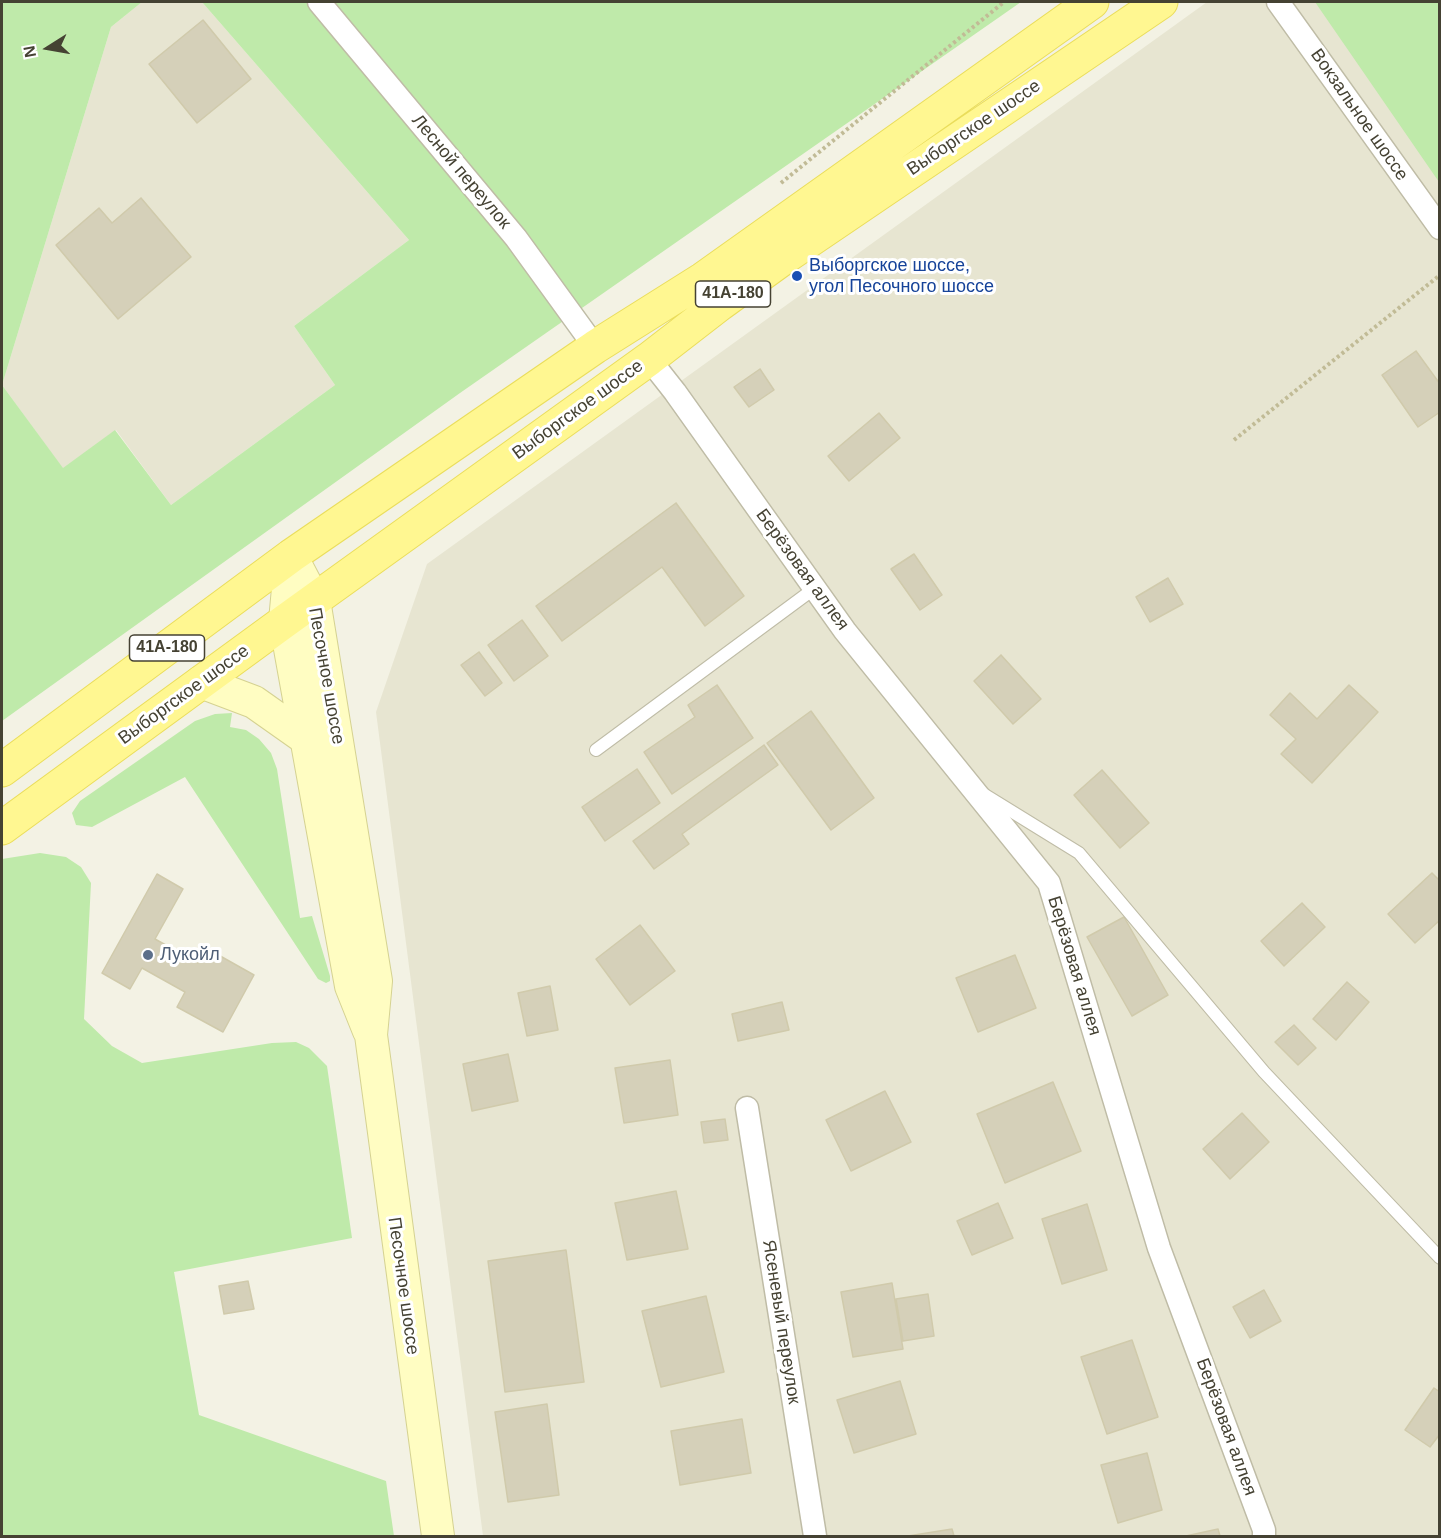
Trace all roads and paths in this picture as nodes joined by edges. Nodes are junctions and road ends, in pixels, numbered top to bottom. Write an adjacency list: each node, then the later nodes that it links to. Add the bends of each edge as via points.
1 (1004, 2): 6 (path)
2 (1092, 2): 9 (main road, Выборгское шоссе / 41А-180, via 703,279)
3 (1161, 2): 10 (main road, Выборгское шоссе / 41А-180, via 784,257)
4 (1278, 2): 7 (street, Вокзальное шоссе)
5 (322, 3): 9 (street, Лесной переулок, via 516,238)
6 (780, 183)
7 (1440, 228)
8 (1440, 275): 11 (path)
9 (596, 347): 12 (main road, Выборгское шоссе / 41А-180)
10 (649, 359): 13 (street, Берёзовая аллея); 14 (main road, Выборгское шоссе / 41А-180)
11 (1234, 440)
12 (291, 556): 14 (main road, Песочное шоссе); 15 (main road, Песочное шоссе); 19 (main road, Выборгское шоссе / 41А-180)
13 (815, 588): 18 (lane); 20 (street, Берёзовая аллея)
14 (314, 600): 15 (main road, Выборгское шоссе / 41А-180); 22 (main road, Песочное шоссе, via 376,981)
15 (285, 621): 16 (main road, Выборгское шоссе / 41А-180); 17 (main road, Песочное шоссе)
16 (201, 682): 17 (main road, via 254,702); 21 (main road, Выборгское шоссе / 41А-180)
17 (305, 738): 22 (main road, Песочное шоссе, via 351,986)
18 (596, 750)
19 (2, 770)
20 (970, 785): 24 (lane, via 1079,852 1264,1072); 27 (street, Берёзовая аллея, via 1049,883 1159,1248)
21 (2, 828)
22 (370, 1035): 25 (main road, Песочное шоссе)
23 (747, 1108): 26 (street, Ясеневый переулок)
24 (1440, 1258)
25 (438, 1536)
26 (815, 1536)
27 (1263, 1536)

